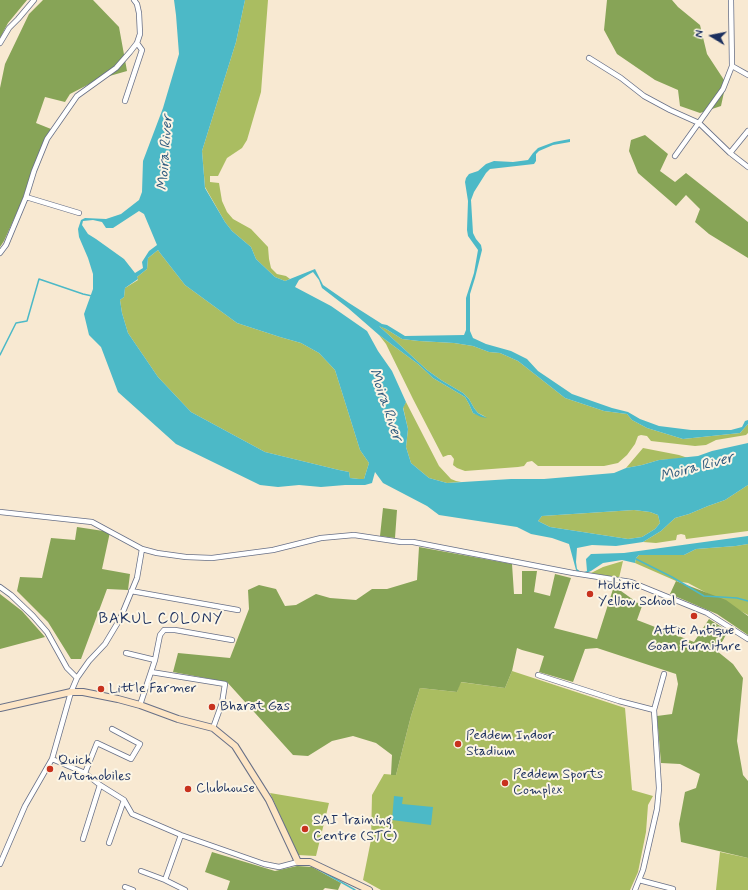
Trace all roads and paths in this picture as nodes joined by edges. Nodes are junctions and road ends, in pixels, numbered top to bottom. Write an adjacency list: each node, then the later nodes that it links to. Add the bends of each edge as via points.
1 (34, 0): 4 (street, via 9,28)
2 (134, 0): 5 (street, via 139,13 140,34)
3 (731, 0): 7 (street)
4 (0, 43)
5 (137, 43): 9 (street, via 142,50); 15 (street, via 116,68 77,96 64,114 47,139)
6 (589, 58): 10 (street, via 644,96)
7 (732, 66): 8 (street); 10 (street, via 723,89)
8 (748, 75)
9 (125, 101)
10 (699, 123): 12 (street); 13 (street)
11 (748, 131): 12 (street)
12 (730, 153): 14 (street)
13 (675, 156)
14 (748, 166)
15 (26, 197): 16 (street); 17 (street, via 6,245)
16 (79, 213)
17 (0, 253)
18 (0, 512): 19 (street, via 92,522)
19 (142, 549): 21 (street, via 137,578); 23 (street, via 156,554 212,558 273,550 321,538 341,536 354,535 413,542 632,582 706,613)
20 (0, 587): 30 (street, via 47,632 67,668)
21 (131, 591): 22 (street); 30 (street, via 120,619 105,644)
22 (238, 610)
23 (748, 639)
24 (232, 640): 26 (street, via 164,630 160,635)
25 (126, 652): 26 (street)
26 (155, 660): 27 (street)
27 (151, 672): 32 (street); 36 (street, via 225,684 222,703)
28 (538, 674): 34 (street)
29 (664, 674): 34 (street)
30 (77, 678): 31 (street)
31 (71, 692): 32 (street, via 82,692); 33 (street); 37 (street)
32 (140, 705): 36 (street)
33 (0, 708)
34 (654, 710): 48 (street, via 659,788 657,809)
35 (112, 728): 38 (street, via 140,744 131,759 97,743)
36 (213, 728): 44 (street, via 235,746 268,800)
37 (52, 759): 38 (street); 45 (street, via 25,806)
38 (85, 774): 39 (street)
39 (100, 785): 40 (street); 42 (street)
40 (124, 800): 41 (street, via 132,814); 43 (street)
41 (181, 834): 44 (street, via 264,864 279,867); 47 (street)
42 (83, 839)
43 (109, 843)
44 (298, 862): 50 (street, via 310,862)
45 (0, 864)
46 (141, 871): 47 (street)
47 (165, 880): 53 (street)
48 (639, 880): 51 (street); 54 (street)
49 (125, 887): 52 (street)
50 (365, 889)
51 (672, 889)
52 (133, 890)
53 (186, 890)
54 (635, 890)

